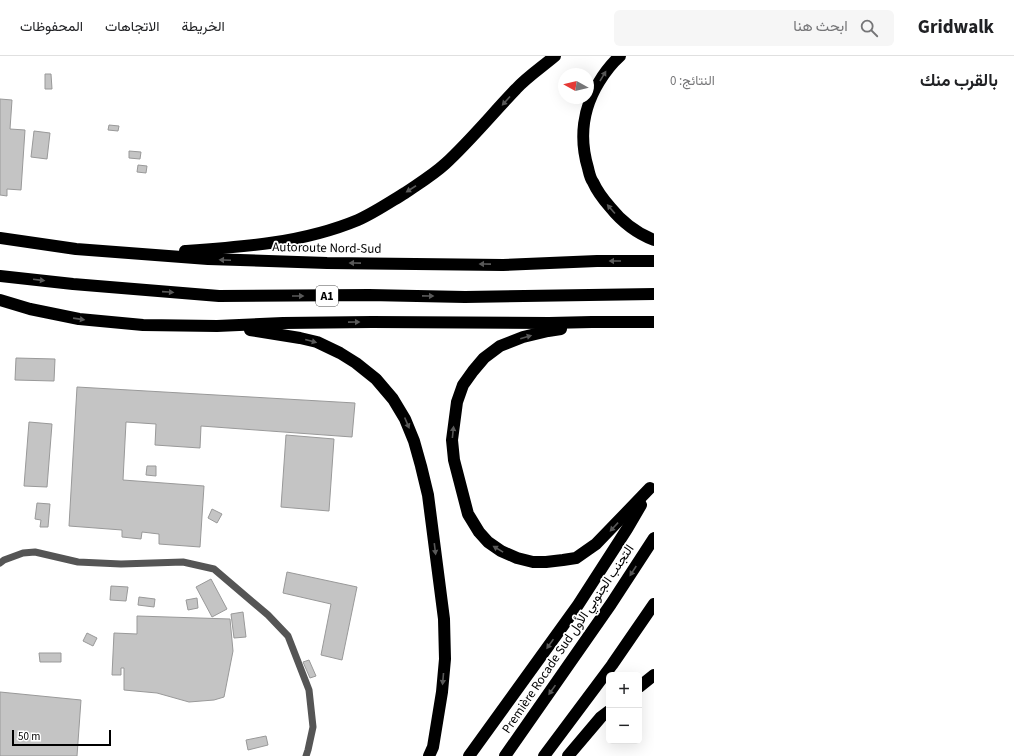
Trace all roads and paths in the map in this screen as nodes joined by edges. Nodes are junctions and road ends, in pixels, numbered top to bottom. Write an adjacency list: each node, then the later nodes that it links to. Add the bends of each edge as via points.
1 (544, 56): 4 (highway)
2 (555, 56): 4 (highway)
3 (620, 56): 6 (highway, one-way to 3, via 618,217 592,181 586,161 583,140 588,105 607,69)
4 (517, 88): 7 (highway, one-way to 7, via 444,165 385,206 359,220 291,240 250,246)
5 (0, 238): 7 (highway, Autoroute Nord-Sud, via 76,249)
6 (654, 240)
7 (139, 254): 8 (highway, Autoroute Nord-Sud, one-way to 7, via 504,265 327,263)
8 (654, 261)
9 (0, 276): 10 (highway, A1, one-way to 10, via 219,296 466,297)
10 (654, 294)
11 (0, 300): 13 (highway, one-way to 13, via 79,319)
12 (649, 322): 13 (highway, one-way to 12, via 357,322); 14 (highway, one-way to 12, via 596,544 576,558 532,562 501,551 479,532 468,514 454,460 452,440 457,402 463,385 484,358 500,346 548,331)
13 (217, 326): 22 (highway, one-way to 22, via 300,338 325,345 356,363 376,379 393,399 405,419 416,447 428,495 444,619 445,659 442,692 433,747)
14 (652, 485): 23 (highway, one-way to 23, via 578,605)
15 (654, 538): 24 (highway, Première Rocade Sud التجنب الجنوبي الأول, one-way to 24)
16 (0, 563): 21 (lane, via 23,553 35,552 78,562 183,562 214,569 268,615 288,636 309,690 313,727)
17 (654, 604): 25 (highway)
18 (654, 675): 19 (highway)
19 (642, 685)
20 (606, 713): 26 (highway)
21 (306, 756)
22 (429, 756)
23 (469, 756)
24 (505, 756)
25 (544, 756)
26 (568, 756)

